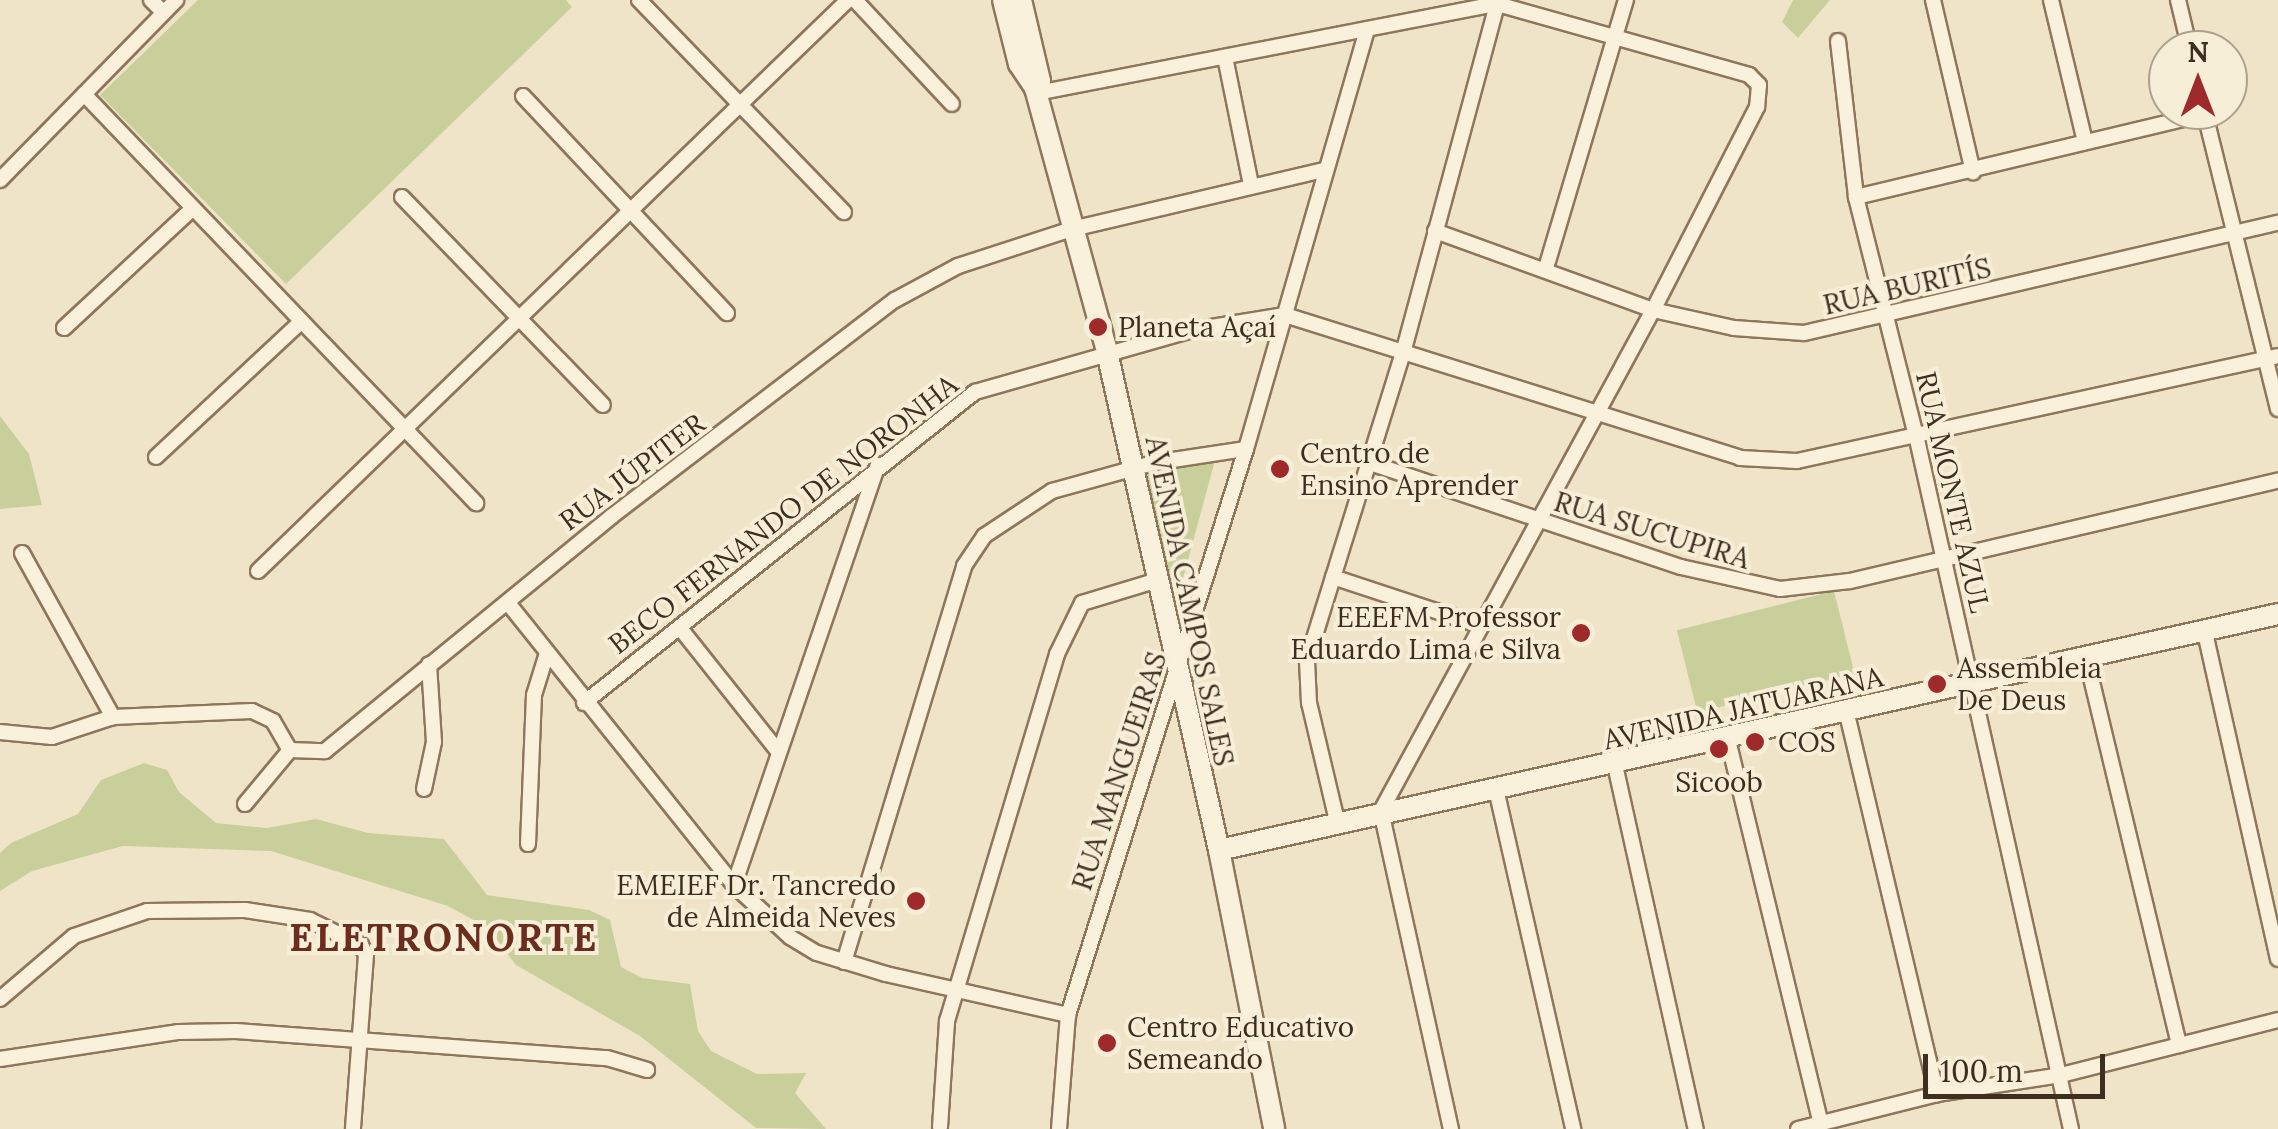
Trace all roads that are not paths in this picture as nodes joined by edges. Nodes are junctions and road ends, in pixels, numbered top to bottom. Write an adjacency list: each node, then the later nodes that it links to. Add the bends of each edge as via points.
1 (151, 0): 12 (street)
2 (176, 0): 12 (street)
3 (640, 0): 22 (street)
4 (852, 0): 21 (street); 22 (street)
5 (1003, 0): 18 (street, AVENIDA CAMPOS SALES, via 1018,64)
6 (1021, 0): 18 (street, AVENIDA CAMPOS SALES, via 1040,80)
7 (1626, 0): 16 (street)
8 (1933, 0): 27 (street)
9 (2052, 0): 25 (street)
10 (2178, 0): 14 (street)
11 (1498, 2): 13 (street); 16 (street); 37 (street)
12 (163, 12): 19 (street)
13 (1366, 29): 17 (street); 26 (street, RUA MANGUEIRAS)
14 (2185, 30)
15 (1838, 40): 31 (street, RUA MONTE AZUL)
16 (1614, 42): 39 (street); 40 (street, via 1755,80 1757,107)
17 (1225, 57): 18 (street); 29 (street)
18 (1036, 91): 36 (street, AVENIDA CAMPOS SALES)
19 (84, 94): 28 (street); 32 (street)
20 (523, 96): 33 (street)
21 (952, 104)
22 (740, 106): 33 (street); 34 (street)
23 (2148, 126): 25 (street)
24 (2208, 130): 38 (street)
25 (2085, 142): 27 (street)
26 (1323, 170): 29 (street, RUA JÚPITER); 42 (street, RUA MANGUEIRAS)
27 (1973, 172): 31 (street)
28 (0, 180)
29 (1251, 185): 36 (street, RUA JÚPITER)
30 (402, 197): 44 (street)
31 (1856, 197): 43 (street, RUA MONTE AZUL)
32 (192, 209): 45 (street); 46 (street)
33 (632, 210): 41 (street); 44 (street)
34 (844, 212)
35 (2278, 223): 38 (street, RUA BURITÍS)
36 (1072, 229): 47 (street, AVENIDA CAMPOS SALES); 68 (street, RUA JÚPITER, via 958,266 865,320)
37 (1435, 230): 39 (street, RUA BURITÍS); 48 (street)
38 (2233, 234): 43 (street, RUA BURITÍS); 49 (street)
39 (1546, 268): 40 (street, RUA BURITÍS)
40 (1652, 310): 43 (street, RUA BURITÍS, via 1779,333); 52 (street)
41 (727, 314)
42 (1285, 315): 47 (street, BECO FERNANDO DE NORONHA); 48 (street, BECO FERNANDO DE NORONHA); 55 (street, RUA MANGUEIRAS)
43 (1884, 318): 54 (street, RUA MONTE AZUL)
44 (518, 321): 50 (street); 53 (street)
45 (300, 322): 53 (street); 56 (street)
46 (64, 328)
47 (1106, 352): 58 (street, BECO FERNANDO DE NORONHA, via 975,392); 59 (street, AVENIDA CAMPOS SALES)
48 (1403, 353): 52 (street, BECO FERNANDO DE NORONHA); 57 (street)
49 (2272, 358): 51 (street); 54 (street, BECO FERNANDO DE NORONHA)
50 (603, 405)
51 (2278, 409)
52 (1597, 416): 54 (street, BECO FERNANDO DE NORONHA, via 1759,460 1817,458); 62 (street)
53 (403, 429): 61 (street); 65 (street)
54 (1916, 435): 64 (street, RUA MONTE AZUL)
55 (1246, 449): 59 (street); 76 (street, RUA MANGUEIRAS)
56 (156, 457)
57 (1370, 463): 62 (street, RUA SUCUPIRA); 66 (street)
58 (879, 464): 71 (street, BECO FERNANDO DE NORONHA); 84 (street)
59 (1133, 468): 67 (street, AVENIDA CAMPOS SALES); 95 (street, via 1052,491 1014,510 984,536 964,566)
60 (2278, 481): 64 (street, RUA SUCUPIRA)
61 (476, 502)
62 (1538, 521): 64 (street, RUA SUCUPIRA, via 1752,587 1850,582); 70 (street)
63 (22, 554): 80 (street)
64 (1943, 558): 77 (street, RUA MONTE AZUL)
65 (258, 571)
66 (1333, 577): 70 (street); 90 (street, via 1306,686)
67 (1155, 581): 76 (street, AVENIDA CAMPOS SALES); 96 (street, via 1092,598 1070,622)
68 (508, 603): 73 (street); 75 (street, RUA JÚPITER)
69 (2278, 614): 72 (street, AVENIDA JATUARANA)
70 (1481, 626): 89 (street)
71 (680, 628): 78 (street, BECO FERNANDO DE NORONHA); 84 (street)
72 (2204, 628): 74 (street, AVENIDA JATUARANA); 94 (street)
73 (547, 653): 78 (street); 91 (street, via 534,695)
74 (2086, 656): 77 (street, AVENIDA JATUARANA); 101 (street)
75 (430, 664): 83 (street, RUA JÚPITER, via 324,751); 86 (street, via 434,742)
76 (1177, 674): 92 (street, AVENIDA CAMPOS SALES); 98 (street, RUA MANGUEIRAS)
77 (1972, 682): 79 (street, AVENIDA JATUARANA); 104 (street, RUA MONTE AZUL)
78 (584, 702): 93 (street)
79 (1848, 714): 82 (street, AVENIDA JATUARANA); 105 (street)
80 (113, 718): 81 (street, via 52,737); 83 (street, via 261,712)
81 (0, 732)
82 (1728, 740): 85 (street, AVENIDA JATUARANA); 106 (street)
83 (290, 750): 88 (street)
84 (778, 751): 93 (street)
85 (1614, 765): 87 (street, AVENIDA JATUARANA); 113 (street)
86 (424, 789)
87 (1496, 789): 89 (street, AVENIDA JATUARANA); 112 (street)
88 (245, 804)
89 (1381, 811): 90 (street, AVENIDA JATUARANA); 111 (street)
90 (1337, 820): 92 (street, AVENIDA JATUARANA)
91 (528, 844)
92 (1219, 850): 110 (street, AVENIDA CAMPOS SALES)
93 (734, 885): 95 (street, via 790,937)
94 (2278, 958)
95 (844, 962): 96 (street)
96 (956, 991): 98 (street); 107 (street, via 944,1044)
97 (0, 999): 100 (street, via 74,936 147,911 278,913 363,947)
98 (1068, 1015): 109 (street, RUA MANGUEIRAS)
99 (2278, 1020): 101 (street)
100 (359, 1040): 102 (street, via 180,1032); 103 (street, via 607,1058); 108 (street)
101 (2178, 1045): 104 (street)
102 (0, 1059)
103 (647, 1070)
104 (2061, 1075): 105 (street); 115 (street, RUA MONTE AZUL)
105 (1936, 1094): 106 (street)
106 (1821, 1124): 114 (street)
107 (940, 1127)
108 (352, 1129)
109 (1058, 1129)
110 (1274, 1129)
111 (1451, 1129)
112 (1573, 1129)
113 (1696, 1129)
114 (1798, 1129)
115 (2071, 1129)

